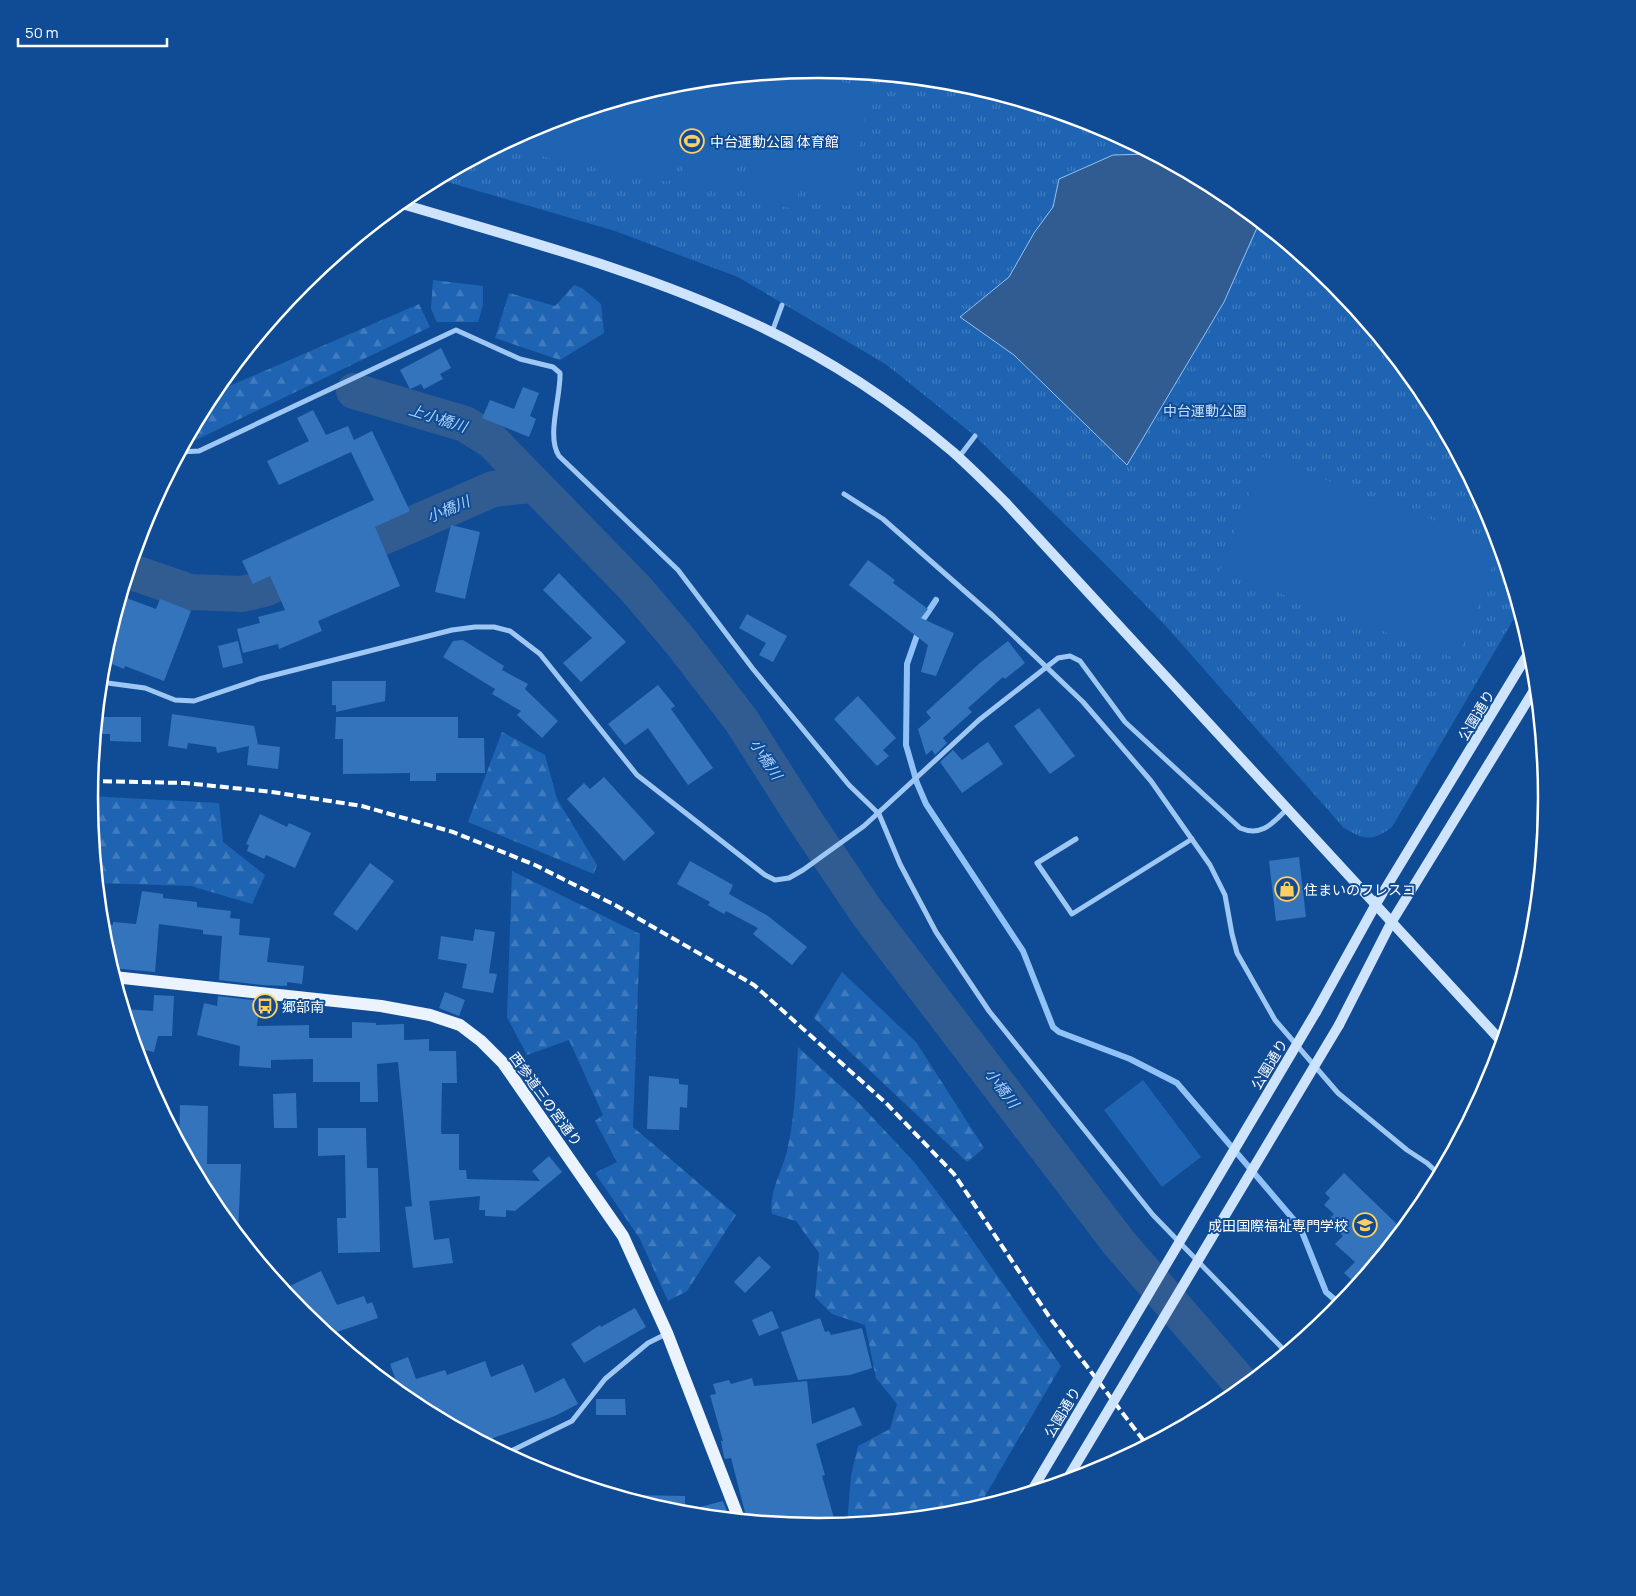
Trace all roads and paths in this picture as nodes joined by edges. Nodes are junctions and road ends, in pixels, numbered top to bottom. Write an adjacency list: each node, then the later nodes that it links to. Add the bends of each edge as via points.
1 (408, 206): 3 (street, via 652,282 707,302)
2 (782, 306): 3 (street)
3 (772, 332): 6 (street, via 856,381)
4 (975, 436): 6 (street)
5 (187, 452): 13 (street, via 199,451 456,330 520,359 553,367 560,373 554,442 559,456 678,570 753,669 849,785)
6 (959, 458): 12 (street, via 1005,502)
7 (844, 494): 9 (street, via 883,519 994,616)
8 (1525, 659): 16 (street, 公園通り)
9 (1046, 668): 12 (street, via 1058,658 1070,656 1080,661 1125,722 1240,828 1258,832 1268,828); 13 (street, via 979,720); 15 (street, via 1083,702 1151,781)
10 (107, 683): 13 (street, via 145,688 175,700 194,701 259,679 452,630 494,627 510,632 540,654 637,775 764,875 776,880 789,878)
11 (1531, 696): 17 (street)
12 (1286, 810): 16 (street)
13 (879, 814): 22 (street, via 900,864 936,932 989,1011 1153,1215)
14 (1076, 839): 15 (street, via 1038,862 1072,914)
15 (1192, 839): 20 (street, via 1210,864 1225,895 1237,953 1275,1020 1338,1093)
16 (1376, 904): 17 (street); 25 (street, 公園通り, bridge, via 1316,1012)
17 (1392, 923): 19 (street); 24 (street, bridge, via 1339,1025)
18 (120, 978): 21 (main road, 西参道三の宮通り, via 381,1006 430,1015 460,1025 481,1040 503,1063 618,1228)
19 (1497, 1037)
20 (1435, 1170)
21 (668, 1333): 23 (street, via 648,1343 605,1379 572,1421); 26 (main road, 西参道三の宮通り)
22 (1283, 1349)
23 (513, 1450)
24 (1071, 1472)
25 (1036, 1484)
26 (736, 1513)

